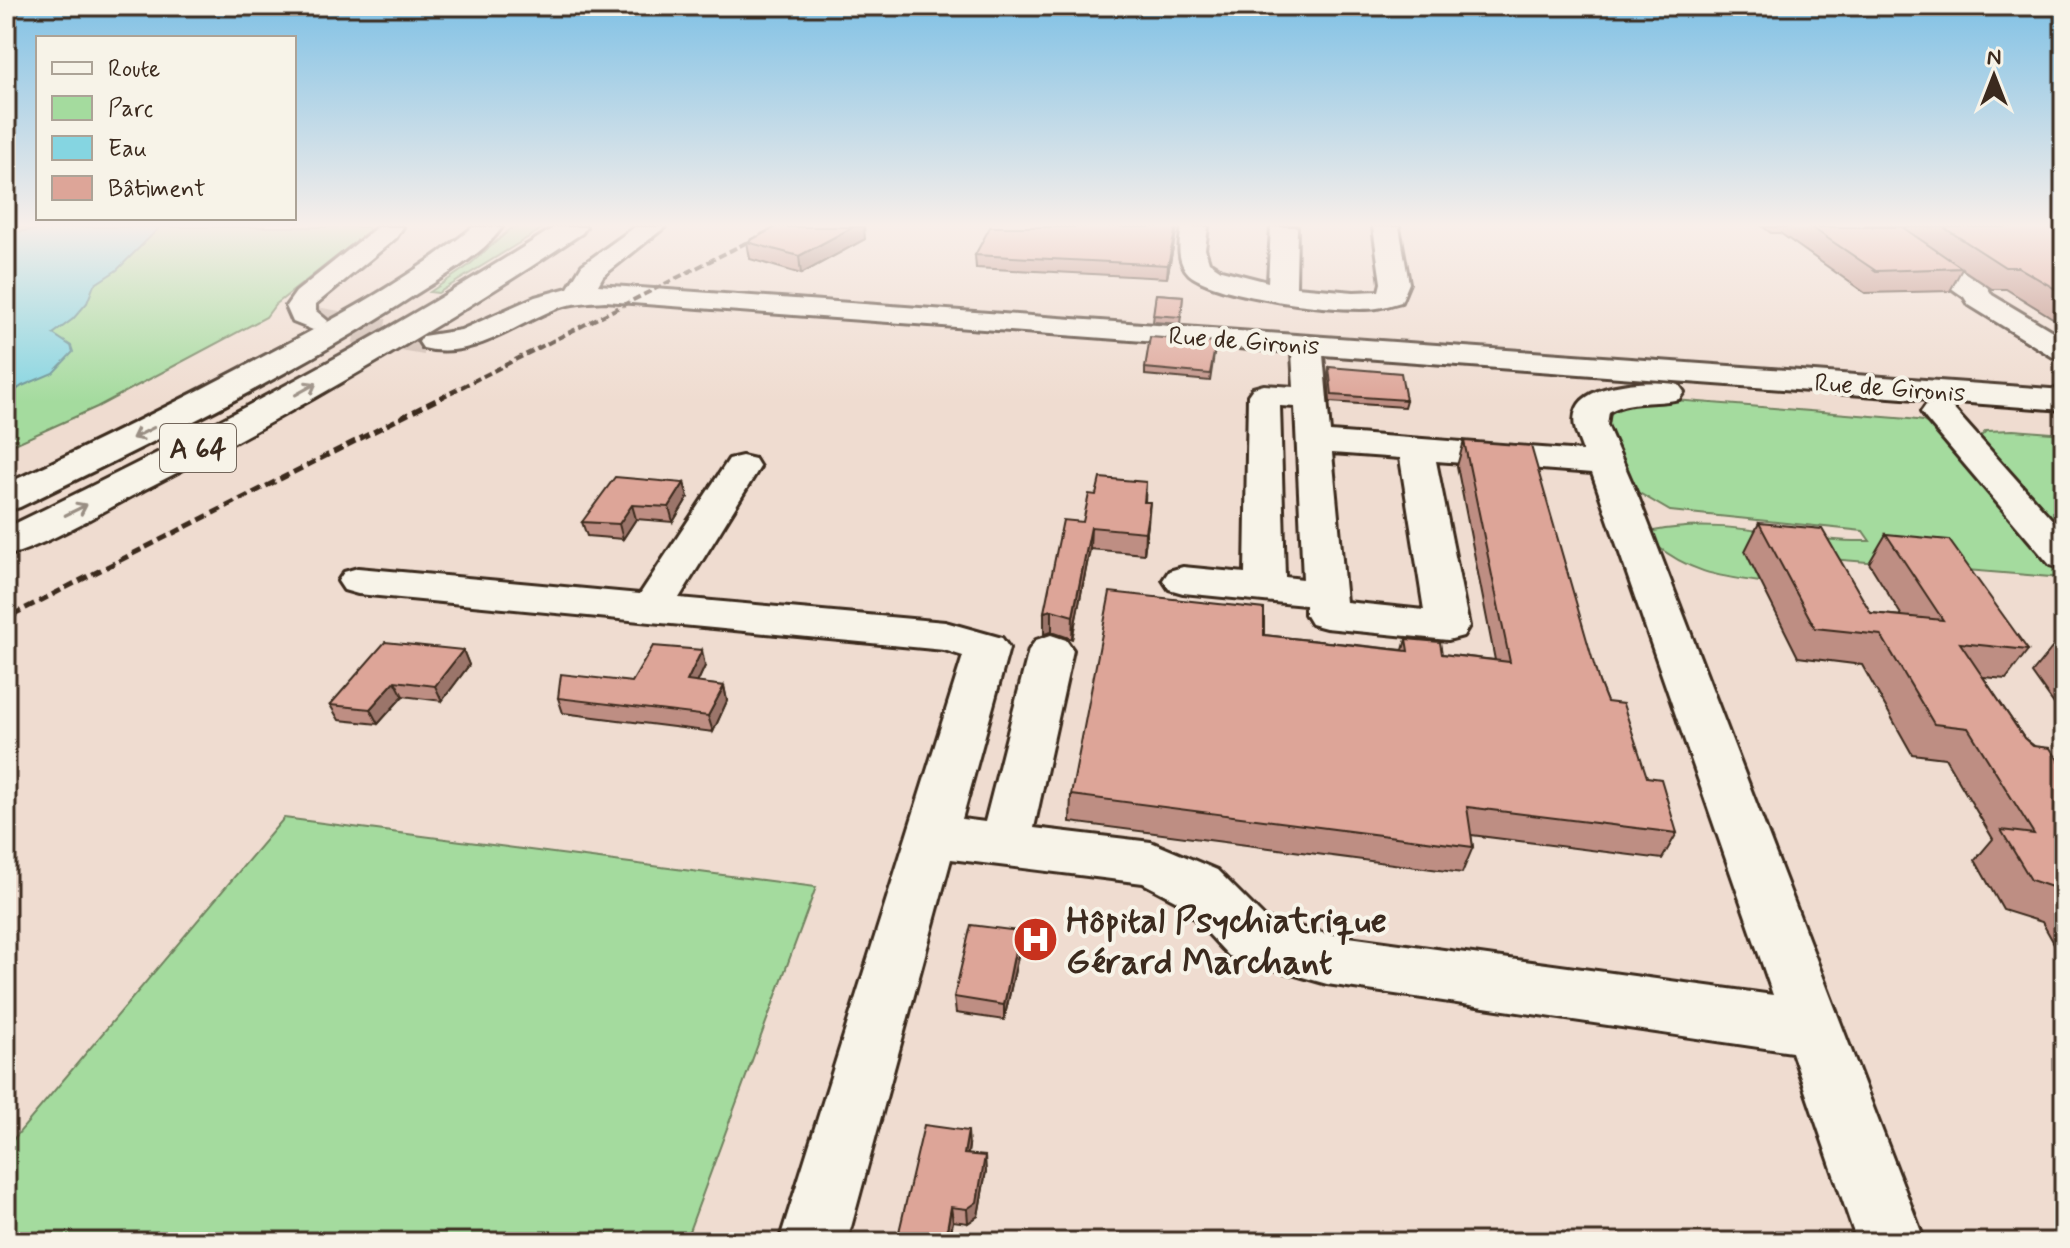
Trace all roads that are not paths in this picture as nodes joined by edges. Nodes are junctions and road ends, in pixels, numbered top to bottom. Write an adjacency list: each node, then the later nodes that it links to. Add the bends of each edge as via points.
1 (322, 285): 13 (street, via 300,306 303,316)
2 (411, 285): 25 (highway, A 64, one-way to 25, via 223,392)
3 (480, 285): 26 (highway, A 64, one-way to 3, via 282,403)
4 (583, 285): 11 (street)
5 (1219, 285): 12 (street)
6 (1252, 285): 10 (street)
7 (1282, 285): 10 (street)
8 (1394, 285): 10 (street, via 1385,300)
9 (1965, 285): 16 (street)
10 (1282, 292)
11 (578, 294): 12 (street, Rue de Gironis); 14 (street, Rue de Gironis, via 546,303 482,335)
12 (1198, 314): 15 (street, Rue de Gironis)
13 (313, 321)
14 (434, 342)
15 (1307, 344): 17 (street); 18 (street, Rue de Gironis)
16 (2055, 345)
17 (1311, 398): 21 (street); 30 (street, via 1264,395)
18 (2064, 400)
19 (1938, 412): 20 (street); 23 (street, via 1652,391 1612,396 1593,408 1590,425); 27 (street)
20 (2064, 422)
21 (1316, 441): 22 (street); 31 (street)
22 (1416, 449): 23 (street); 31 (street, via 1448,626 1326,614)
23 (1606, 463): 36 (street)
24 (742, 467): 32 (street)
25 (6, 499)
26 (6, 544)
27 (2064, 557)
28 (1183, 580): 30 (street)
29 (358, 581): 32 (street)
30 (1265, 588): 31 (street)
31 (1325, 594)
32 (651, 609): 34 (street, via 945,636 987,648)
33 (1051, 650): 35 (street)
34 (933, 836): 35 (street); 37 (street)
35 (1005, 845): 36 (street, via 1151,863 1198,886 1249,939 1327,959)
36 (1812, 1028): 38 (street)
37 (813, 1242)
38 (1891, 1242)

